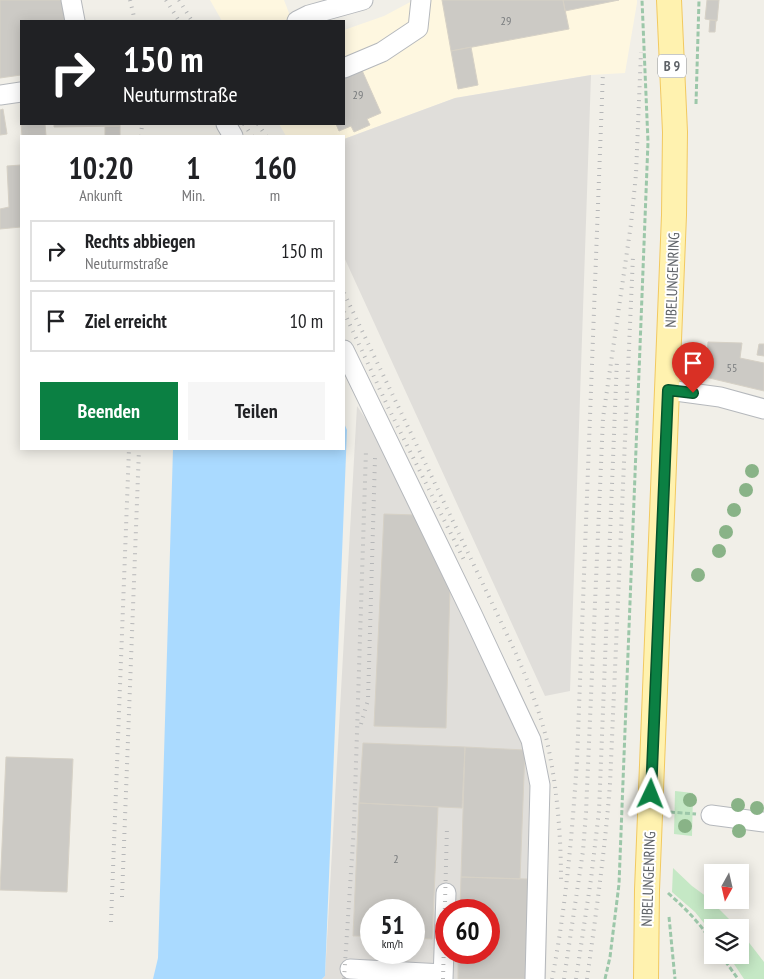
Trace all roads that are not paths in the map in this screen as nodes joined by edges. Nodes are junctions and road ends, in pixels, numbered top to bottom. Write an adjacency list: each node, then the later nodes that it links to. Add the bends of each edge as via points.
1 (71, 0): 6 (street)
2 (363, 0): 5 (street)
3 (421, 0): 7 (street, via 418,28 382,52)
4 (669, 0): 11 (main road, NIBELUNGENRING / B 9, via 674,215)
5 (303, 12)
6 (75, 20)
7 (345, 68)
8 (20, 92): 9 (street)
9 (0, 95)
10 (345, 352): 18 (street, via 531,740 540,785)
11 (668, 390): 12 (street, via 720,397); 19 (main road, NIBELUNGENRING / B 9)
12 (764, 409)
13 (711, 816): 14 (street)
14 (764, 822)
15 (446, 893): 17 (street)
16 (350, 970): 17 (street)
17 (443, 976)
18 (535, 979)
19 (646, 979)

